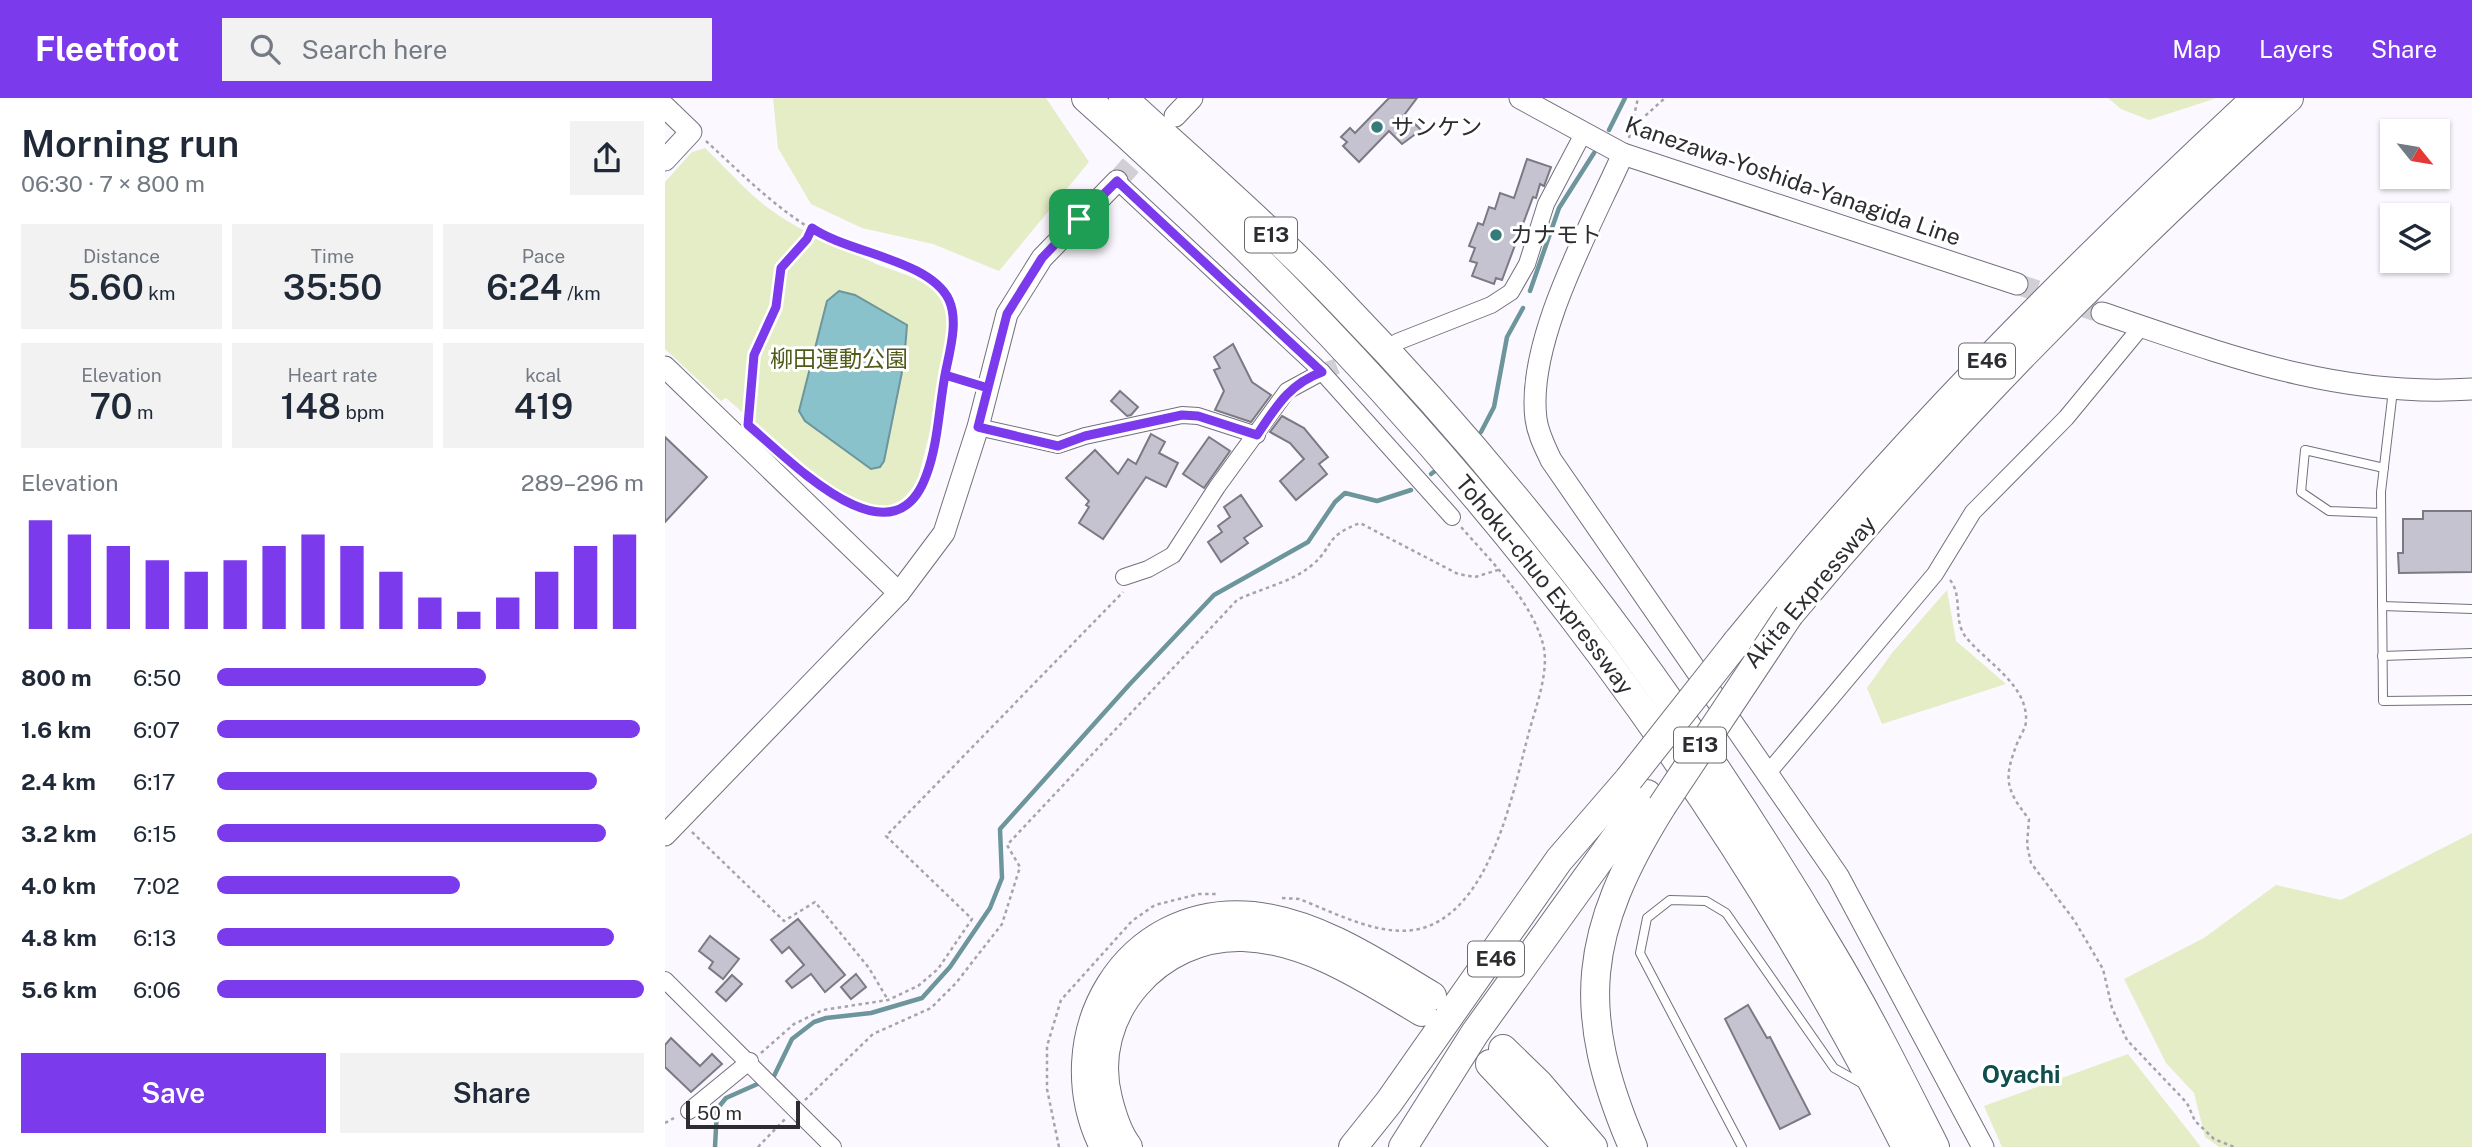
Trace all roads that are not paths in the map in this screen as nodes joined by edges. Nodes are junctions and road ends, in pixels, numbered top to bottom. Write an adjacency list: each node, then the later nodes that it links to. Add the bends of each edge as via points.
1 (1086, 98): 38 (highway, Tohoku-chuo Expressway / E13, via 1321,325 1473,491 1544,577 1702,794 1810,966)
2 (1123, 98): 51 (highway, Tohoku-chuo Expressway / E13, via 1341,302 1413,379 1561,556 1766,845 1832,954)
3 (1192, 98): 8 (street)
4 (1520, 98): 9 (street, Kanezawa-Yoshida-Yanagida Line)
5 (2256, 98): 34 (highway, Akita Expressway / E46, bridge, via 2082,263 1877,477 1737,642)
6 (2289, 98): 34 (highway, Akita Expressway / E46, bridge, via 2187,191 1990,388 1842,551)
7 (665, 107): 11 (street, via 691,132)
8 (1175, 116)
9 (1584, 132): 10 (street, Kanezawa-Yoshida-Yanagida Line); 16 (street, via 1546,204 1527,264 1511,292 1491,305)
10 (1623, 154): 13 (street, Kanezawa-Yoshida-Yanagida Line); 33 (street, via 1543,348 1536,378 1536,423 1551,460)
11 (665, 160)
12 (1117, 181): 18 (street); 21 (street, via 1042,258 1007,314)
13 (2017, 284)
14 (2102, 313): 15 (street)
15 (2142, 327): 20 (street, via 2262,367); 33 (street, via 2066,418 1973,512 1939,567)
16 (1397, 342)
17 (665, 367): 27 (street)
18 (1322, 372): 22 (street, via 1287,391); 25 (street)
19 (2472, 389): 20 (street)
20 (2393, 390): 23 (lane)
21 (978, 427): 22 (street, via 1058,446 1182,415); 27 (street, via 944,533)
22 (1257, 435): 26 (street, via 1247,443 1173,555)
23 (2384, 468): 24 (lane); 24 (lane, via 2305,450 2301,492 2329,511)
24 (2381, 513): 28 (lane)
25 (1452, 517)
26 (1124, 577)
27 (899, 593): 35 (street)
28 (2382, 606): 29 (lane); 31 (lane)
29 (2472, 609)
30 (2472, 653): 31 (lane)
31 (2382, 656): 32 (lane, via 2383,701)
32 (2472, 700)
33 (1768, 773): 52 (street, via 1838,876)
34 (1646, 793): 43 (highway, via 1559,860); 44 (highway, Akita Expressway / E46, via 1539,897); 45 (highway, Akita Expressway / E46, via 1475,1033); 48 (highway, via 1633,853 1594,967 1597,1039)
35 (665, 835)
36 (665, 980): 37 (street)
37 (755, 1067): 39 (street); 40 (street)
38 (1878, 1093): 49 (lane, via 1834,1068 1727,913 1706,901 1670,900 1647,918 1640,953); 50 (highway, Tohoku-chuo Expressway / E13)
39 (688, 1111)
40 (833, 1147)
41 (1104, 1147): 42 (highway, via 1086,1099 1084,1073 1092,1021 1120,972 1140,951 1168,933 1224,916 1285,922 1352,950 1427,1004 1276,941 1215,938 1187,946 1137,981 1108,1034 1105,1089 1112,1118)
42 (1128, 1147)
43 (1353, 1147)
44 (1374, 1147)
45 (1403, 1147)
46 (1568, 1147): 47 (highway, via 1497,1056 1539,1084)
47 (1593, 1147)
48 (1633, 1147)
49 (1742, 1147)
50 (1906, 1147)
51 (1935, 1147)
52 (1983, 1147)

